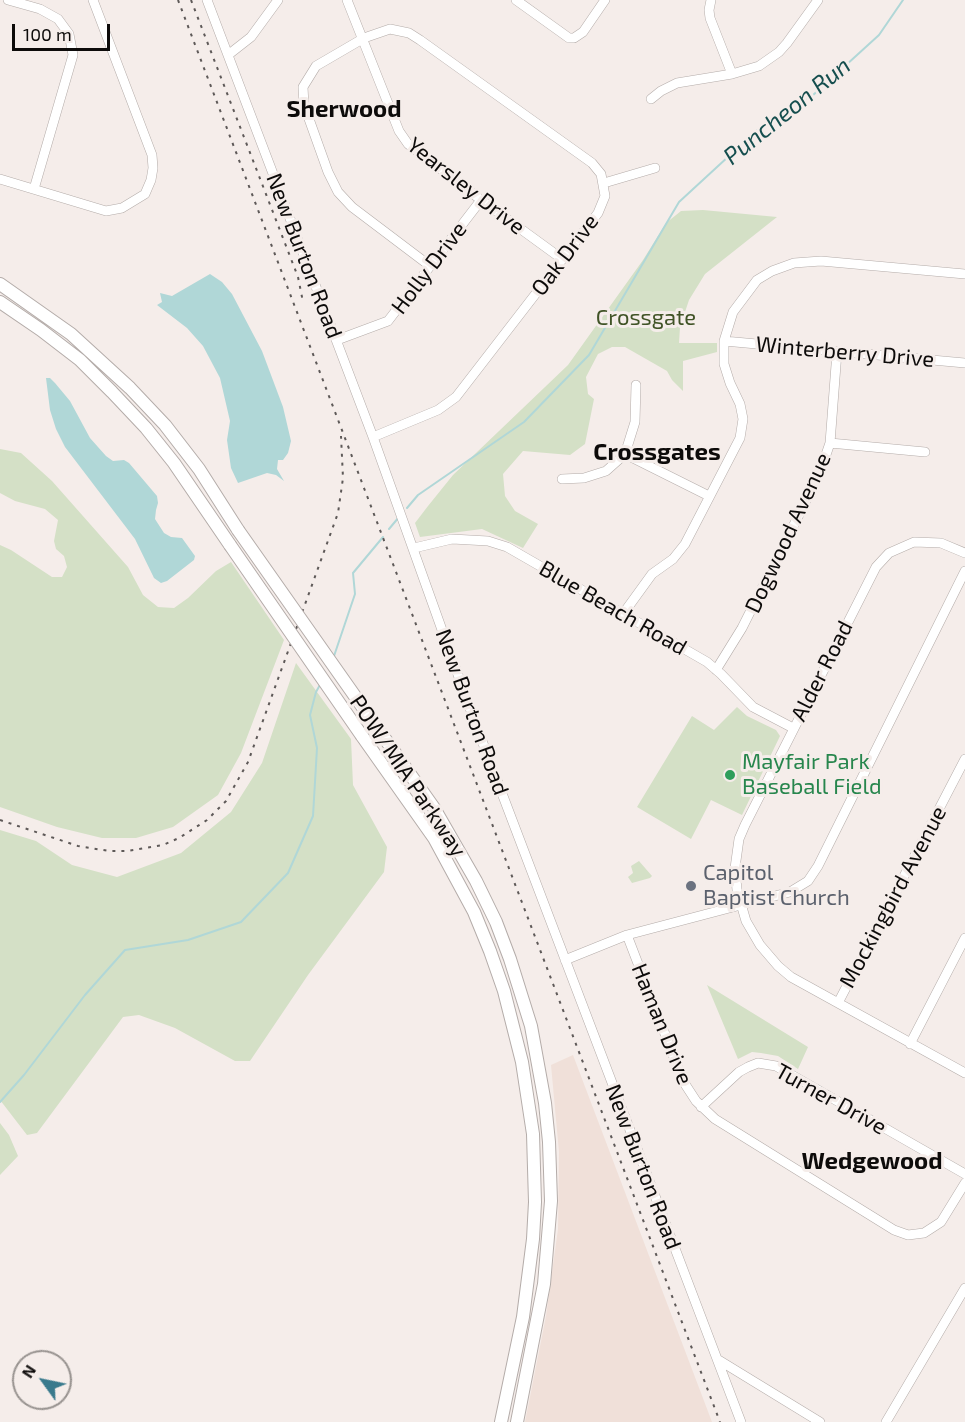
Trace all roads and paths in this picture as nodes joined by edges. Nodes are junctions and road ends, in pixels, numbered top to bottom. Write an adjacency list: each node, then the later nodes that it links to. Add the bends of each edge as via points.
1 (8, 0): 17 (street, via 58,19 69,34 73,55)
2 (93, 0): 17 (street, via 152,155 151,180 145,194 135,202 106,211)
3 (207, 0): 11 (street, New Burton Road)
4 (278, 0): 11 (street, via 251,37)
5 (347, 0): 10 (street, Yearsley Drive)
6 (516, 0): 7 (street, via 569,38 583,32)
7 (605, 0)
8 (711, 0): 12 (street, via 710,18)
9 (818, 0): 12 (street, via 779,52 759,66)
10 (364, 38): 16 (street, Oak Drive, via 390,29 409,33 592,163); 18 (street, Yearsley Drive, via 402,138); 20 (street, Oak Drive, via 316,66 303,87 304,105 338,192)
11 (228, 55): 24 (street, New Burton Road)
12 (732, 74): 13 (street, via 677,83)
13 (651, 99)
14 (655, 168): 16 (street)
15 (0, 179): 17 (street)
16 (604, 183): 19 (street, Oak Drive, via 598,213)
17 (34, 189)
18 (481, 200): 19 (street, Yearsley Drive); 20 (street, Holly Drive)
19 (562, 259): 29 (street, Oak Drive, via 452,401)
20 (430, 266): 24 (street, Holly Drive, via 388,321)
21 (965, 274): 25 (street, via 821,261 794,263 757,280 733,312)
22 (0, 284): 55 (main road, POW/MIA Parkway, bridge, via 71,334 165,425 434,808 476,881 506,950 531,1026 549,1142 550,1233 540,1311)
23 (0, 302): 54 (main road, POW/MIA Parkway, bridge, via 80,360 174,463 434,838 474,912 504,991 522,1062 533,1134 533,1239 523,1317)
24 (337, 340): 29 (street, New Burton Road)
25 (724, 341): 26 (street, Winterberry Drive); 34 (street, via 724,364 743,419 740,438)
26 (837, 352): 27 (street, Winterberry Drive); 30 (street, Dogwood Avenue)
27 (965, 363)
28 (636, 385): 32 (street, via 635,422)
29 (373, 437): 35 (street, New Burton Road)
30 (830, 443): 31 (street); 39 (street, Dogwood Avenue, via 786,544)
31 (925, 452)
32 (625, 454): 33 (street, via 606,471 584,478); 34 (street)
33 (562, 478)
34 (709, 496): 38 (street, via 685,544 652,574)
35 (414, 548): 38 (street, Blue Beach Road, via 452,539 497,543); 45 (street, New Burton Road)
36 (965, 553): 40 (street, Alder Road, via 941,543 922,541 897,548 882,558)
37 (965, 571): 42 (street, via 813,875 796,890)
38 (623, 614): 39 (street, Blue Beach Road)
39 (716, 669): 40 (street, Blue Beach Road, via 753,707)
40 (793, 728): 42 (street, Alder Road, via 739,839 735,880)
41 (965, 759): 46 (street, Mockingbird Avenue)
42 (741, 905): 43 (street); 46 (street, Alder Road, via 753,934 778,966)
43 (627, 935): 45 (street); 49 (street, Haman Drive, via 683,1081)
44 (965, 938): 47 (street)
45 (565, 960): 53 (street, New Burton Road)
46 (838, 1003): 47 (street, Alder Road)
47 (910, 1044): 48 (street, Alder Road)
48 (965, 1073)
49 (701, 1107): 50 (street, Turner Drive, via 748,1067 776,1066); 51 (street, Haman Drive, via 741,1136 908,1235 924,1233 941,1222)
50 (965, 1174)
51 (965, 1183)
52 (965, 1288): 58 (street)
53 (717, 1359): 56 (street, New Burton Road); 57 (street)
54 (501, 1422)
55 (517, 1422)
56 (741, 1422)
57 (820, 1422)
58 (886, 1422)

